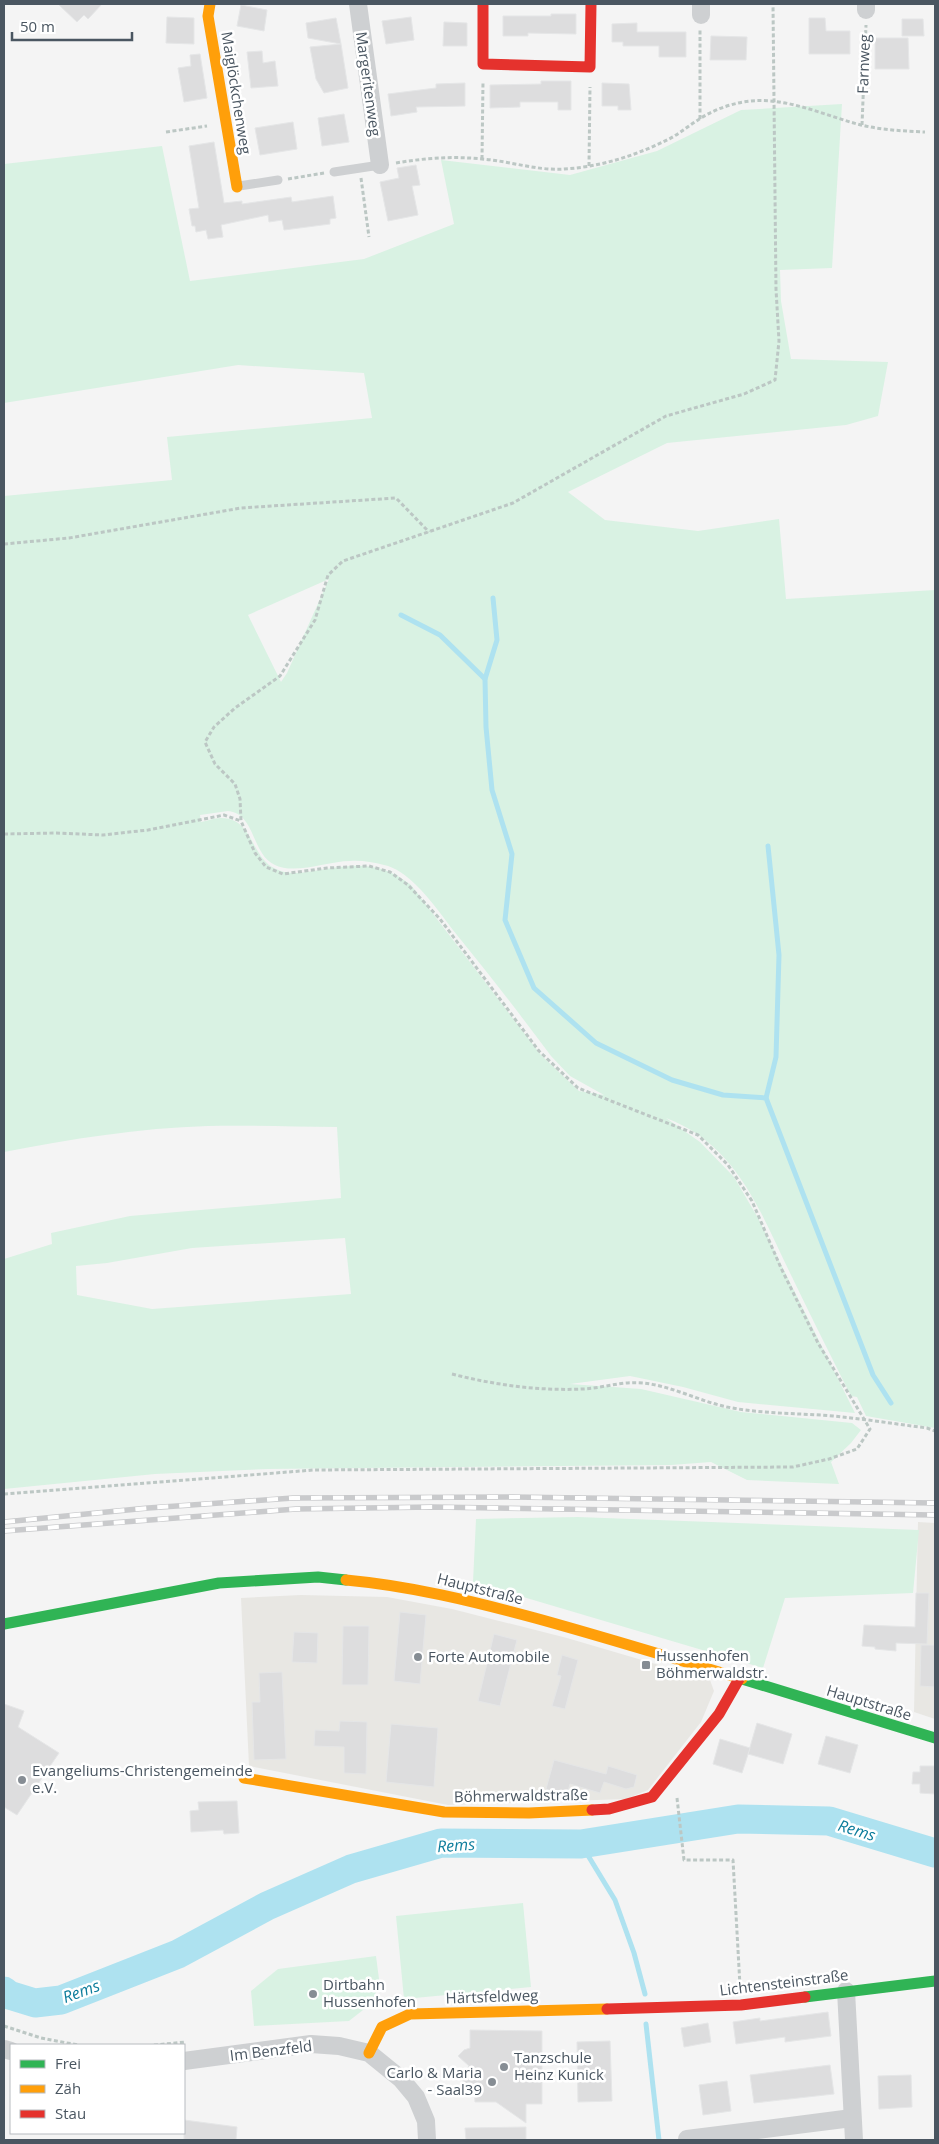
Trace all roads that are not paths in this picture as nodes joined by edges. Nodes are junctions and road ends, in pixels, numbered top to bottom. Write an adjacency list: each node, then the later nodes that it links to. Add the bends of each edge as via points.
1 (210, 4): 8 (street, Maiglöckchenweg, via 208,16)
2 (358, 4): 5 (street, Margeritenweg)
3 (483, 4): 4 (street, via 483,64 590,67)
4 (591, 4)
5 (380, 165): 6 (lane)
6 (334, 172)
7 (278, 180): 8 (lane)
8 (237, 186)
9 (4, 1624): 10 (street, Hauptstraße, via 219,1583 318,1578 383,1583 449,1595 603,1637)
10 (739, 1679): 11 (street, Hauptstraße); 12 (street, Böhmerwaldstraße, via 719,1714 652,1797 609,1808 528,1813 444,1812)
11 (935, 1738)
12 (244, 1778)
13 (935, 1981): 14 (street, Lichtensteinstraße)
14 (846, 1991): 15 (street, Lichtensteinstraße, via 740,2005); 18 (street)
15 (635, 2008): 16 (street, Härtsfeldweg, via 410,2014 382,2028)
16 (369, 2054): 17 (street, Im Benzfeld, via 339,2046 311,2044); 20 (street, Im Benzfeld, via 401,2079 416,2097 426,2121)
17 (185, 2060)
18 (852, 2118): 19 (street); 21 (street)
19 (687, 2139)
20 (427, 2140)
21 (854, 2140)

